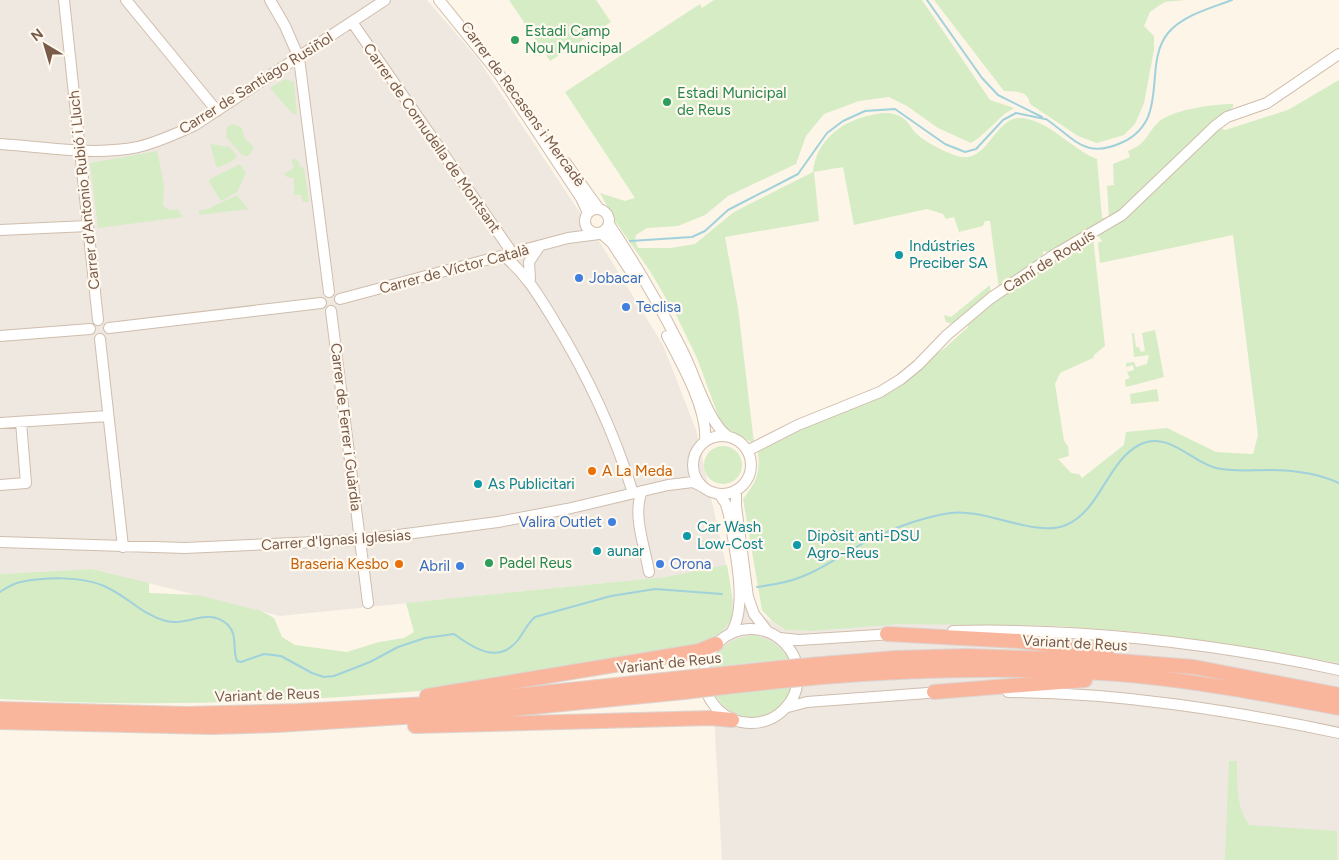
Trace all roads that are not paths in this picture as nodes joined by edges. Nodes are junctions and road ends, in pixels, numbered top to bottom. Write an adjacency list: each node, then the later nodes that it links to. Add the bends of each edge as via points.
1 (64, 0): 12 (street, Carrer d'Antonio Rubió i Lluch)
2 (126, 0): 10 (street)
3 (270, 0): 9 (street)
4 (385, 0): 7 (street, Carrer de Santiago Rusiñol)
5 (439, 0): 14 (street, Carrer de Recasens i Mercadè, via 499,74)
6 (446, 0): 13 (street, Carrer de Recasens i Mercadè, via 495,61)
7 (352, 22): 9 (street, Carrer de Santiago Rusiñol); 22 (street, Carrer de Cornudella de Montsant)
8 (1339, 54): 38 (street, Camí de Roquís, via 1267,103 1214,126 1122,215 1054,255 991,298 901,379 880,392 798,425)
9 (299, 58): 10 (street, Carrer de Santiago Rusiñol); 24 (street)
10 (217, 111): 12 (street, Carrer de Santiago Rusiñol, via 171,137 136,147)
11 (0, 144): 12 (street, Carrer de Santiago Rusiñol)
12 (79, 150): 16 (street, Carrer d'Antonio Rubió i Lluch)
13 (599, 209): 14 (street); 15 (street, via 608,215)
14 (588, 213): 17 (street, via 584,221)
15 (609, 224): 19 (street); 36 (street, via 681,347 714,424)
16 (88, 226): 18 (street); 28 (street, Carrer d'Antonio Rubió i Lluch)
17 (586, 227): 19 (street); 20 (street, Carrer de Víctor Català)
18 (0, 230)
19 (600, 234): 20 (street, Carrer de Víctor Català); 37 (street, via 612,243 644,292 680,360 702,415)
20 (568, 238): 21 (street, Carrer de Víctor Català)
21 (538, 247): 22 (street, Carrer de Víctor Català); 23 (street, Carrer de Cornudella de Montsant, via 528,268)
22 (508, 255): 23 (street, Carrer de Cornudella de Montsant); 25 (street, Carrer de Víctor Català)
23 (533, 287): 44 (street, Carrer de Cornudella de Montsant, via 574,353)
24 (329, 292): 25 (street); 26 (street, via 322,296)
25 (340, 298): 27 (street, via 338,307)
26 (321, 303): 27 (street, via 324,309); 29 (street)
27 (331, 311): 48 (street, Carrer de Ferrer i Guàrdia)
28 (98, 320): 29 (street); 30 (street)
29 (109, 328): 32 (street, via 106,336)
30 (90, 330): 31 (street); 32 (street)
31 (0, 336)
32 (100, 339): 33 (street)
33 (108, 416): 34 (street); 50 (street)
34 (22, 422): 35 (street); 40 (street, via 26,483)
35 (0, 423)
36 (727, 436): 37 (street); 38 (street)
37 (705, 441): 39 (street)
38 (747, 451): 43 (street, via 751,463 749,476)
39 (693, 462): 41 (street, Carrer d'Ignasi Iglesias, via 686,477); 42 (street, via 696,478)
40 (0, 485)
41 (668, 485): 42 (street, Carrer d'Ignasi Iglesias, via 693,482); 44 (street, Carrer d'Ignasi Iglesias)
42 (703, 487): 45 (street)
43 (736, 490): 45 (street); 53 (street, via 748,598 754,614)
44 (637, 492): 46 (street, Carrer d'Ignasi Iglesias); 47 (street, Carrer de Cornudella de Montsant)
45 (720, 495): 54 (street, via 729,515 740,598 738,620)
46 (622, 496): 47 (street); 48 (street, Carrer d'Ignasi Iglesias, via 498,522)
47 (638, 514): 51 (street, Carrer de Cornudella de Montsant)
48 (360, 540): 50 (street, Carrer d'Ignasi Iglesias, via 246,546); 52 (street, Carrer de Ferrer i Guàrdia)
49 (0, 542): 50 (street, Carrer d'Ignasi Iglesias)
50 (123, 547)
51 (649, 572)
52 (368, 604)
53 (767, 631): 54 (street, via 749,629); 56 (street)
54 (731, 633): 57 (street)
55 (888, 634): 56 (street, via 799,640); 58 (highway, via 1019,641 1170,658); 60 (street, via 960,631 1120,637)
56 (780, 638): 65 (street, via 796,658 799,675 796,692)
57 (716, 644): 68 (highway, via 699,651 413,698); 69 (street, via 705,666 706,690 713,704)
58 (1194, 667): 59 (highway, Variant de Reus, via 1044,657 966,656 896,658); 64 (highway, Variant de Reus)
59 (822, 670): 61 (highway, Variant de Reus, bridge); 62 (highway, Variant de Reus, via 1042,670 1120,674)
60 (1339, 670)
61 (683, 685): 68 (highway, Variant de Reus); 71 (highway, Variant de Reus, via 483,712)
62 (1207, 686): 63 (highway, via 1079,680); 66 (highway, Variant de Reus, via 1260,692)
63 (934, 692): 65 (street, via 807,702); 72 (street, via 1060,692 1123,698 1218,710)
64 (1339, 695)
65 (788, 707): 69 (street, via 760,723)
66 (1339, 708)
67 (0, 709): 68 (highway, Variant de Reus, via 187,714)
68 (298, 711)
69 (732, 720): 71 (highway, via 682,718 328,729)
70 (0, 722): 71 (highway, Variant de Reus)
71 (277, 725)
72 (1339, 733)

